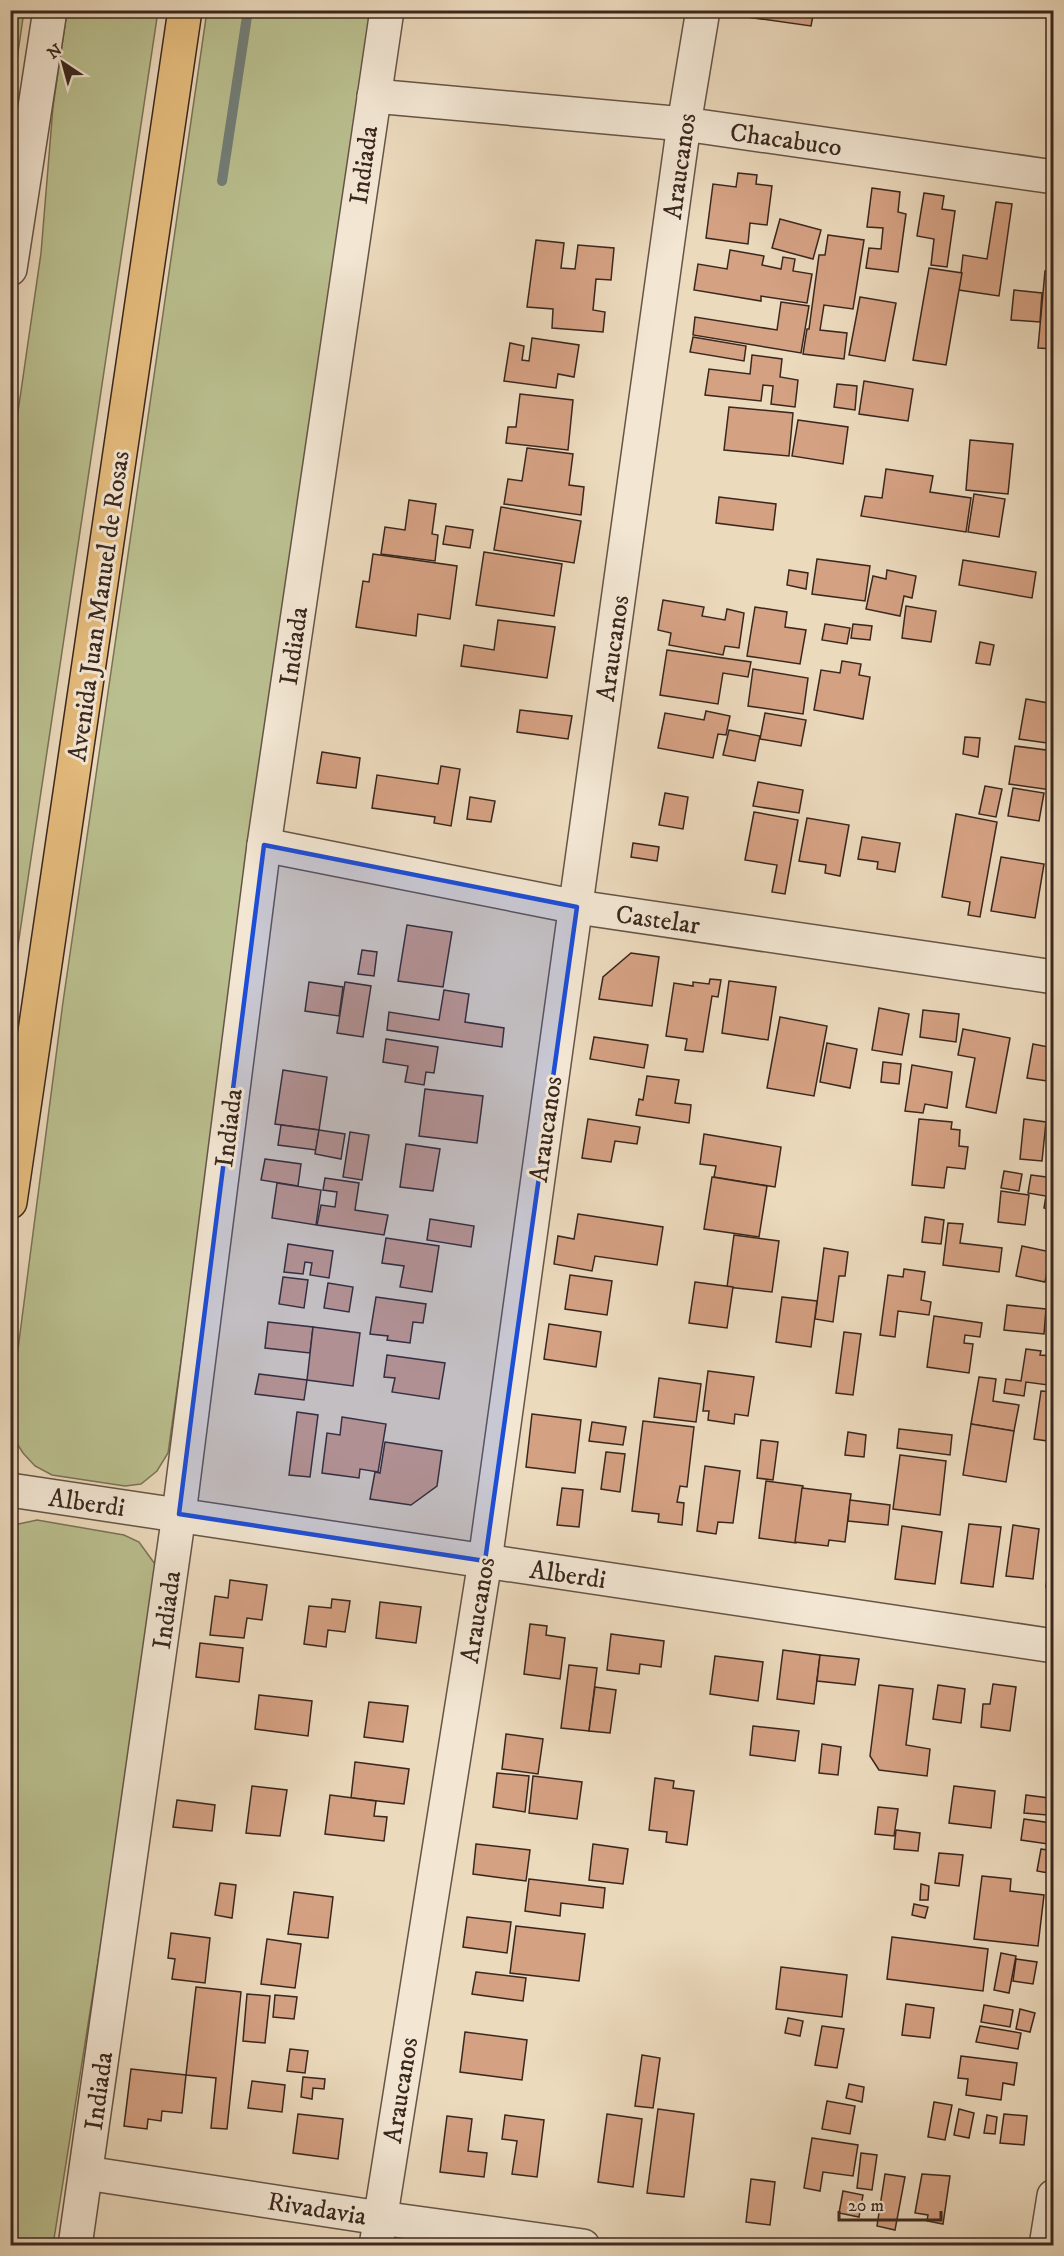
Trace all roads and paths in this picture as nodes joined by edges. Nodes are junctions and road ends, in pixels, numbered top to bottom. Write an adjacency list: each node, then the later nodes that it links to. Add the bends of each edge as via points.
1 (50, 10): 7 (street)
2 (185, 10): 13 (main road, Avenida Juan Manuel de Rosas)
3 (387, 10): 5 (street, Indiada)
4 (703, 10): 6 (street, Araucanos)
5 (374, 96): 6 (street, Chacabuco); 10 (street, Indiada)
6 (684, 124): 8 (street, Chacabuco); 11 (street, Araucanos)
7 (20, 152): 9 (street)
8 (1053, 177)
9 (10, 268)
10 (264, 845): 11 (street, Castelar); 15 (street, Indiada)
11 (577, 907): 12 (street, Castelar); 16 (street, Araucanos)
12 (1053, 977)
13 (10, 1202)
14 (10, 1490): 15 (street, Alberdi)
15 (180, 1514): 16 (street, Alberdi); 18 (street, Indiada)
16 (484, 1562): 17 (street, Alberdi); 20 (street, Araucanos)
17 (1053, 1646)
18 (86, 2173): 20 (street, Rivadavia); 21 (street, Indiada)
19 (1053, 2196): 23 (street)
20 (378, 2231): 22 (street, Rivadavia)
21 (75, 2246)
22 (584, 2246)
23 (1046, 2246)

